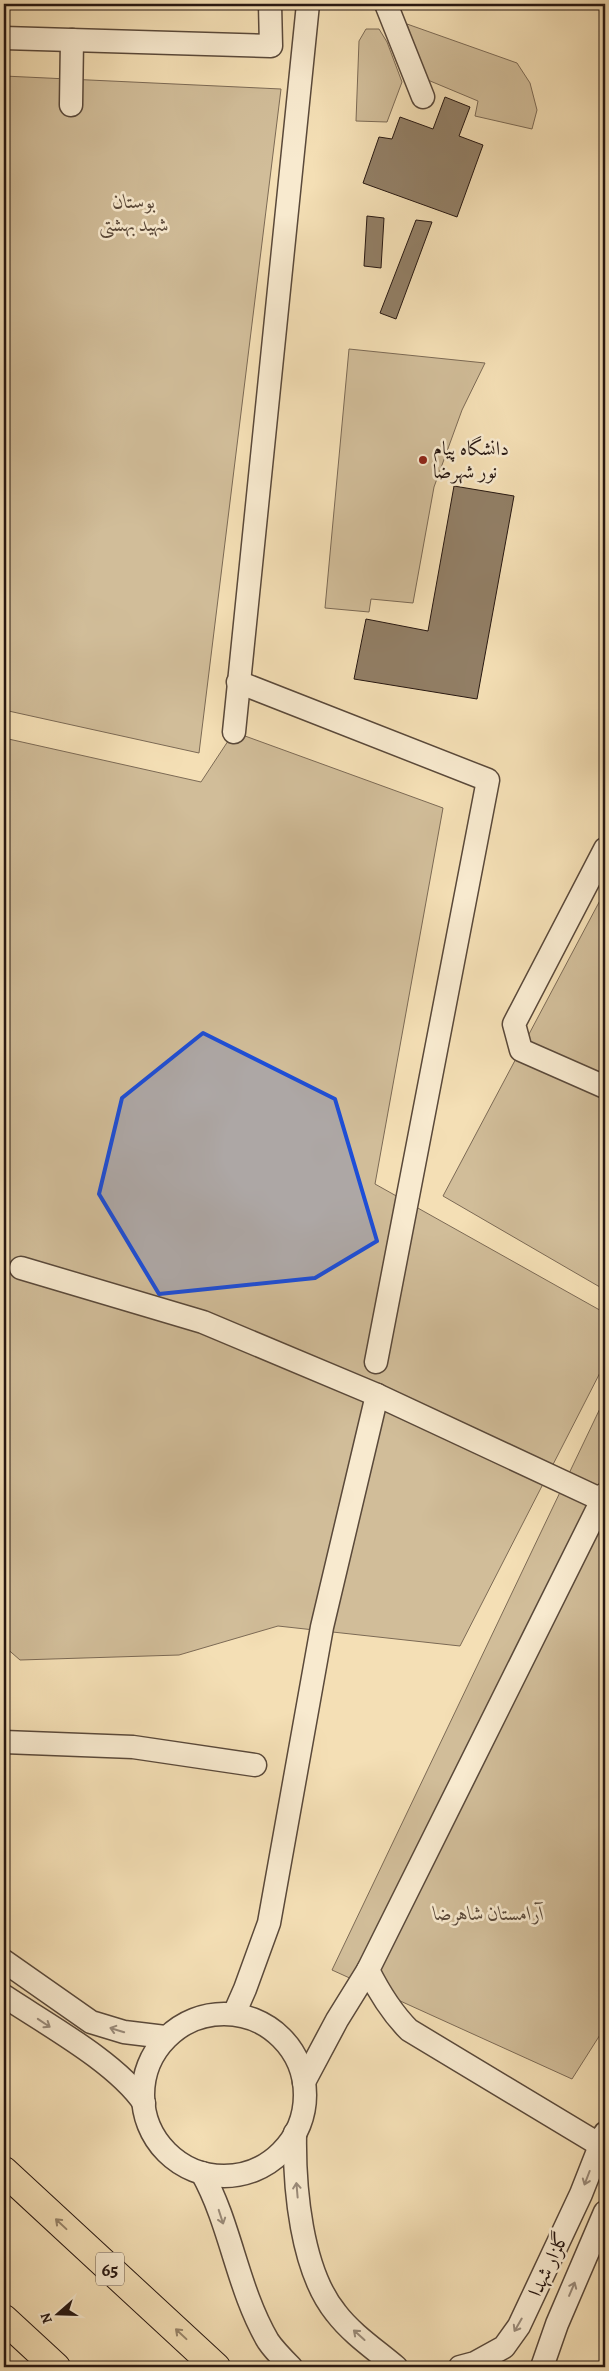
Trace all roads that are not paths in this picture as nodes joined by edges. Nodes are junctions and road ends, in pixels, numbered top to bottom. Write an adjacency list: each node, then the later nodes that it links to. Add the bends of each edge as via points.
1 (270, 4): 5 (street, via 271,46)
2 (308, 4): 8 (street)
3 (386, 4): 6 (street)
4 (4, 38): 5 (street)
5 (72, 40): 7 (street)
6 (423, 97)
7 (71, 105)
8 (238, 682): 9 (street); 13 (street, via 488,780)
9 (234, 732)
10 (605, 849): 11 (street, via 514,1024 521,1050)
11 (605, 1087)
12 (21, 1268): 14 (street, via 204,1322)
13 (376, 1362)
14 (377, 1395): 15 (street); 21 (street, via 322,1627 269,1923)
15 (604, 1497): 19 (street)
16 (4, 1742): 17 (street, via 133,1747)
17 (255, 1765)
18 (4, 1962): 22 (street, one-way to 18, via 124,2032 91,2022)
19 (368, 1970): 23 (street); 26 (street, via 393,2012 409,2030)
20 (4, 1996): 24 (street, one-way to 24, via 118,2073)
21 (234, 2014): 22 (street, via 202,2017 187,2022); 23 (street, via 263,2023 276,2032 295,2056)
22 (165, 2037): 24 (street, via 147,2070 143,2086)
23 (304, 2082): 25 (street, via 305,2101)
24 (144, 2103): 28 (street, via 146,2118 162,2147 187,2167)
25 (295, 2133): 28 (street, via 277,2156 256,2169 234,2176); 34 (street, one-way to 25, via 336,2313 320,2284 305,2243 298,2203)
26 (603, 2139): 35 (street, گلزار شهدا, one-way to 35, via 582,2194 519,2326 504,2347 475,2363)
27 (4, 2171): 32 (highway, 65, one-way to 27)
28 (202, 2173): 33 (street, one-way to 33, via 214,2195 251,2305 269,2342)
29 (605, 2212): 36 (street, گلزار شهدا, one-way to 29)
30 (4, 2318): 31 (highway)
31 (56, 2367)
32 (216, 2367)
33 (291, 2367)
34 (396, 2367)
35 (460, 2367)
36 (542, 2367)

